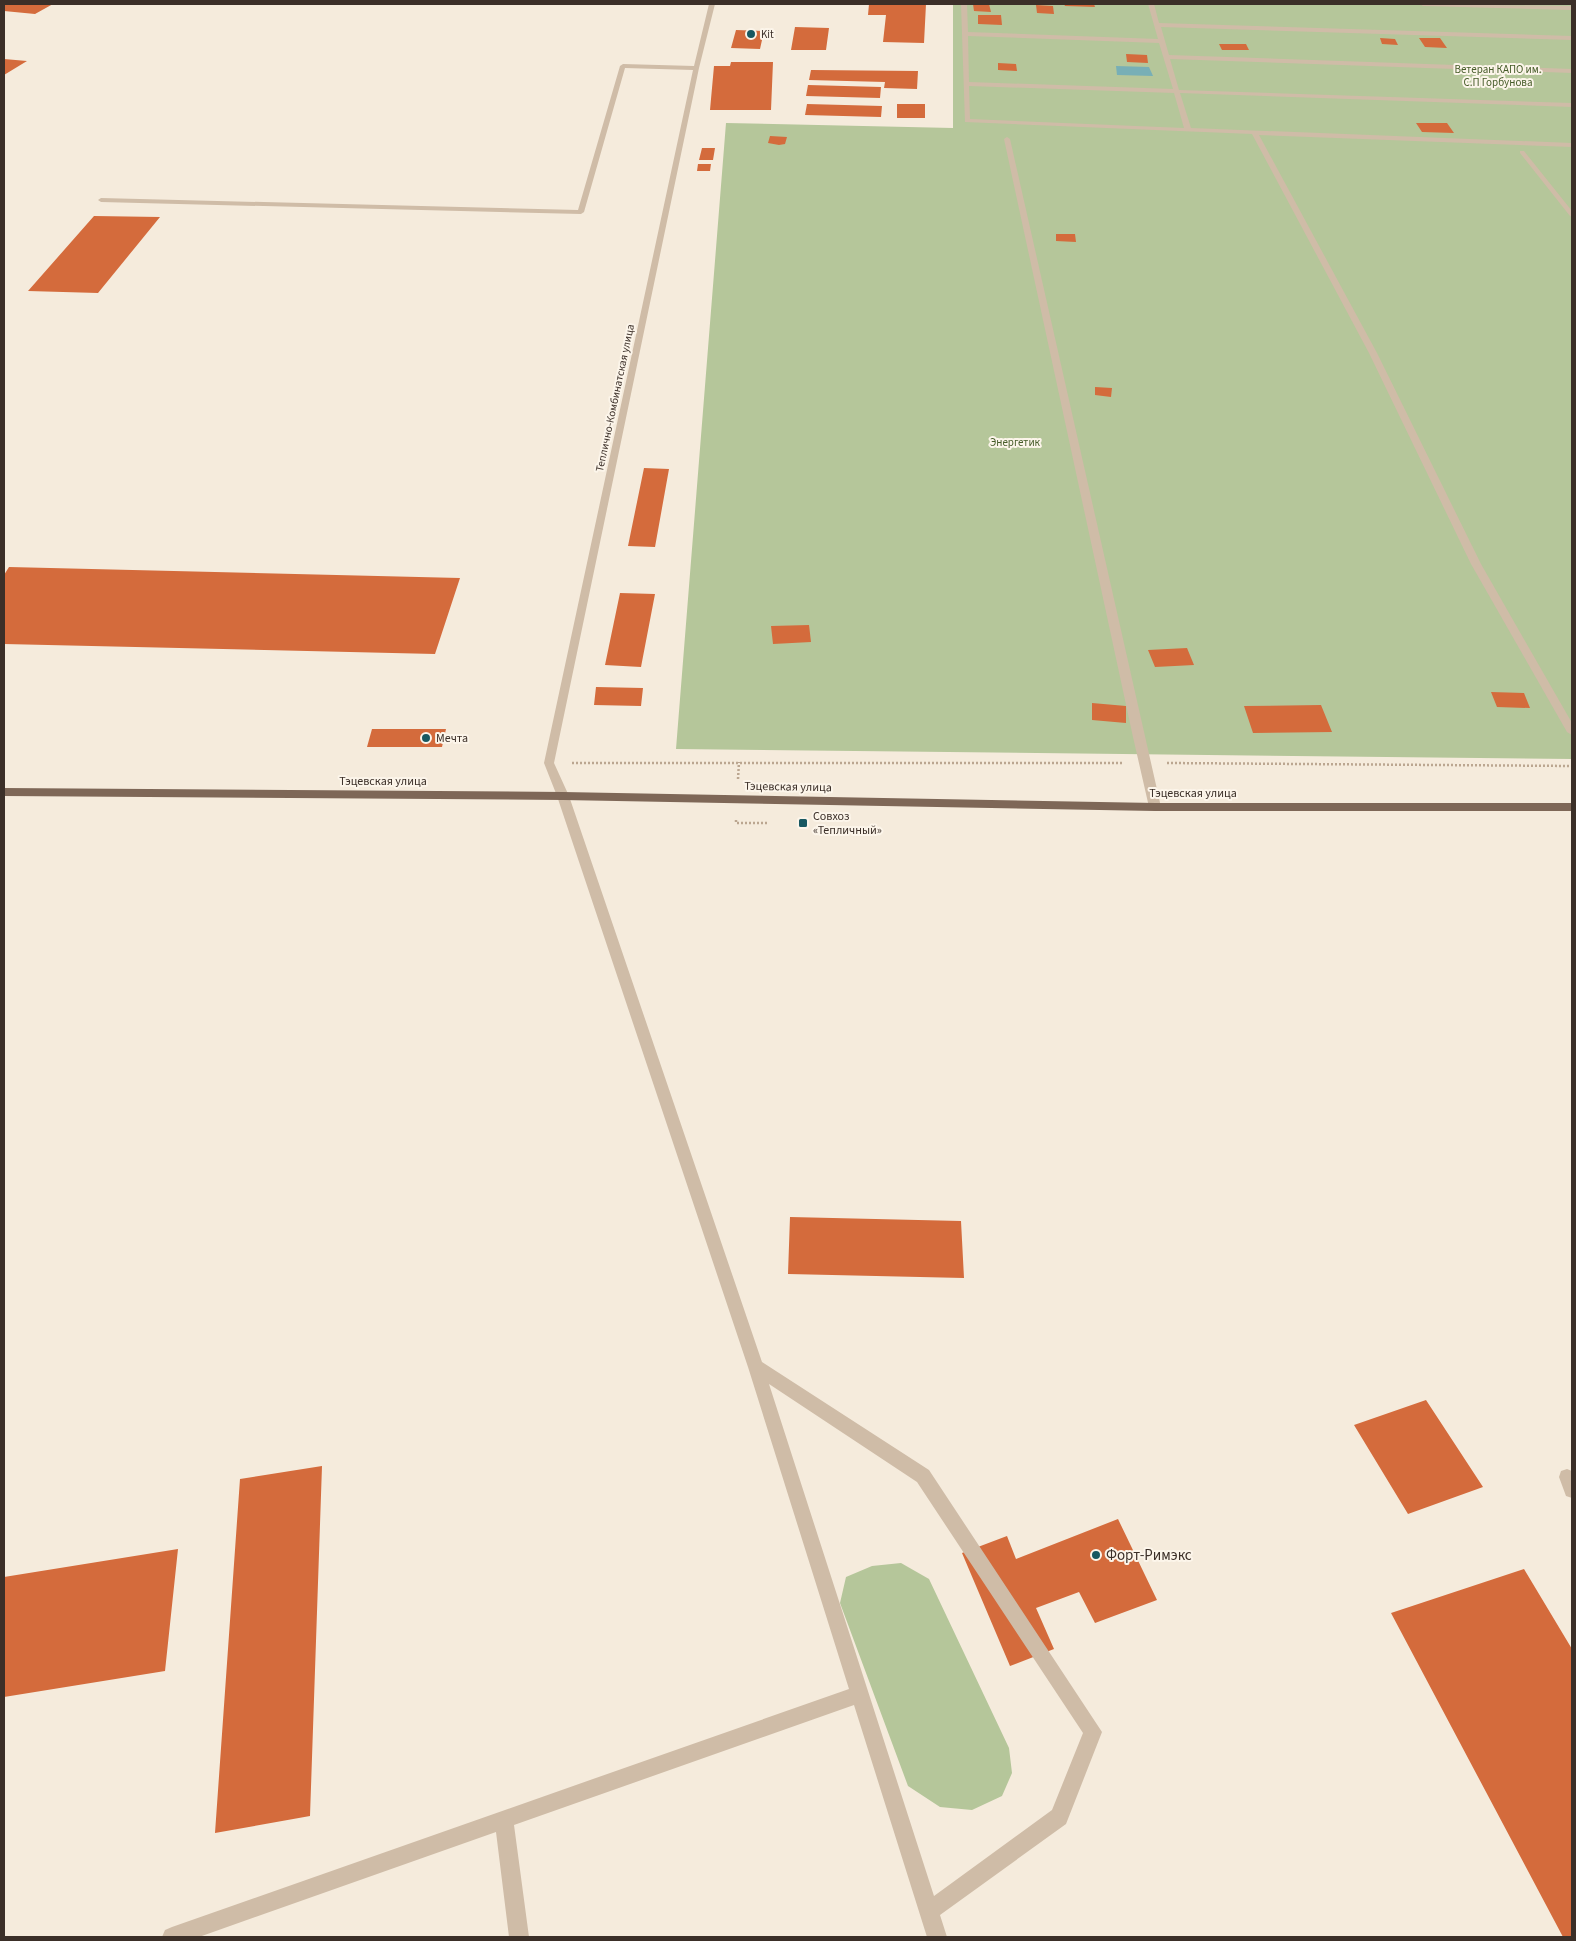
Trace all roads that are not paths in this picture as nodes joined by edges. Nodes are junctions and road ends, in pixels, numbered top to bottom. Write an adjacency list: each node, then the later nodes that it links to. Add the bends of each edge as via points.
1 (712, 4): 11 (street, Теплично-Комбинатская улица)
2 (964, 4): 7 (street)
3 (1151, 4): 6 (street)
4 (1423, 4): 5 (street)
5 (1572, 8)
6 (1157, 25): 8 (street); 9 (street)
7 (965, 34): 9 (street); 13 (street)
8 (1572, 38)
9 (1162, 41): 10 (street)
10 (1166, 57): 12 (street); 14 (street)
11 (696, 68): 21 (street, via 623,66 581,212); 25 (street, Теплично-Комбинатская улица, via 549,763)
12 (1572, 70)
13 (966, 84): 14 (street); 16 (street, via 967,120)
14 (1176, 92): 15 (street); 16 (street)
15 (1572, 105)
16 (1188, 130): 17 (street)
17 (1255, 133): 19 (street); 23 (street, via 1373,353 1476,564)
18 (1006, 139): 26 (street)
19 (1572, 145)
20 (1522, 152): 22 (street)
21 (100, 200)
22 (1572, 215)
23 (1572, 732)
24 (4, 792): 25 (main road, Тэцевская улица)
25 (563, 796): 26 (main road, Тэцевская улица); 28 (street)
26 (1155, 807): 27 (main road, Тэцевская улица)
27 (1572, 807)
28 (756, 1367): 29 (street); 31 (street, via 923,1476 1093,1732 1058,1817)
29 (860, 1694): 30 (street); 31 (street)
30 (504, 1820): 32 (street); 33 (street)
31 (929, 1911): 34 (street)
32 (172, 1937)
33 (519, 1937)
34 (938, 1937)

